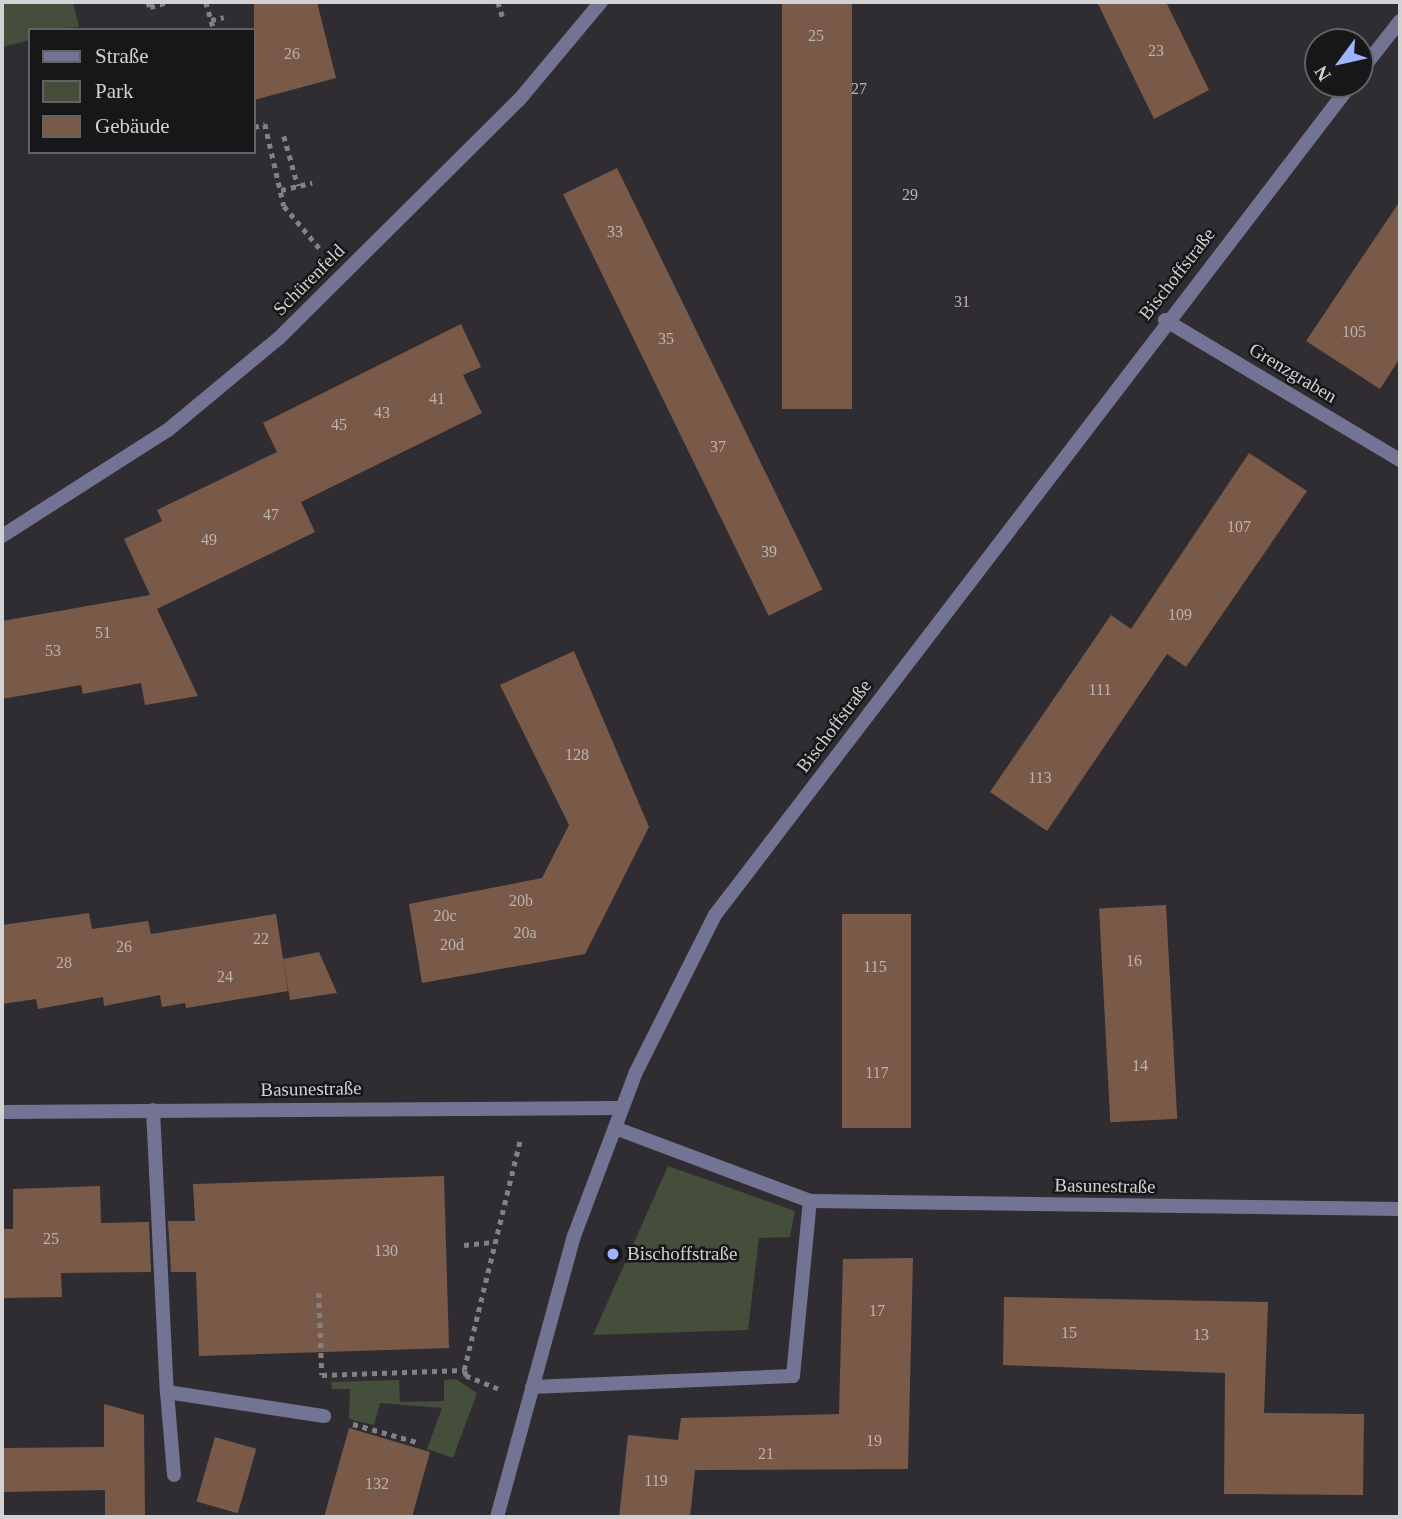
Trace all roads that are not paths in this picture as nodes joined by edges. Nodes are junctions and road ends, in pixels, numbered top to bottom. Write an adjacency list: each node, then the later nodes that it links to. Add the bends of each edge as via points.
1 (601, 2): 7 (street, Schürenfeld, via 519,100 279,338 168,430)
2 (1400, 21): 3 (street)
3 (1374, 54)
4 (1340, 98): 5 (street, Bischoffstraße)
5 (1165, 320): 6 (street, Grenzgraben); 8 (street, Bischoffstraße, via 715,915 671,993)
6 (1400, 460)
7 (2, 536)
8 (620, 1108): 9 (street, Basunestraße); 11 (street, Bischoffstraße)
9 (153, 1110): 10 (street, Basunestraße); 14 (street)
10 (2, 1112)
11 (615, 1128): 12 (street, Basunestraße); 15 (street, Bischoffstraße, via 574,1236)
12 (810, 1201): 13 (street, Basunestraße); 15 (street, via 793,1376)
13 (1400, 1209)
14 (167, 1392): 16 (street); 17 (street)
15 (530, 1394): 18 (street, Bischoffstraße)
16 (324, 1416)
17 (174, 1475)
18 (497, 1517)

